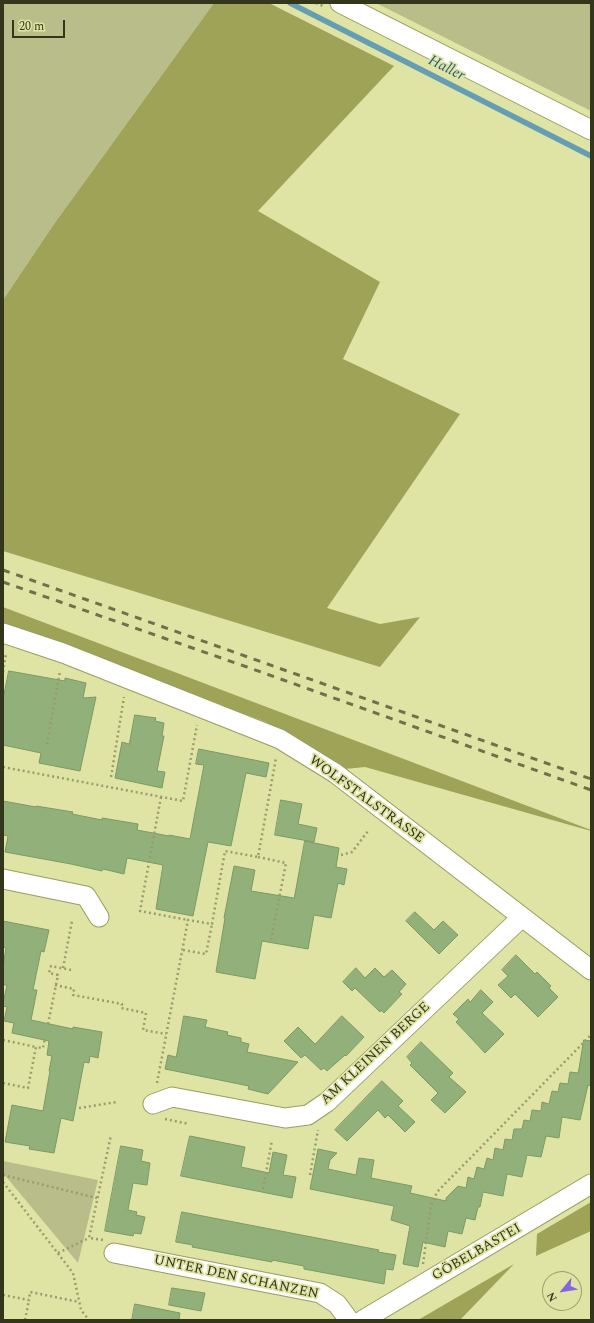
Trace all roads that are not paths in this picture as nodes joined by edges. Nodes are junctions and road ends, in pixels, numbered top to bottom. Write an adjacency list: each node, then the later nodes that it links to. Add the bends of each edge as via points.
1 (340, 3): 2 (street)
2 (591, 130)
3 (3, 633): 6 (street, WOLFSTALSTRASSE, via 63,653 280,740 335,773)
4 (3, 879): 5 (street, via 86,896)
5 (99, 917)
6 (522, 917): 7 (street, WOLFSTALSTRASSE); 8 (street, AM KLEINEN BERGE, via 328,1102 308,1115 285,1118 172,1098)
7 (591, 970)
8 (153, 1104)
9 (591, 1184): 12 (street, GÖBELBASTEI)
10 (114, 1253): 11 (street, UNTER DEN SCHANZEN, via 320,1293 337,1304)
11 (349, 1320)
12 (363, 1320)

